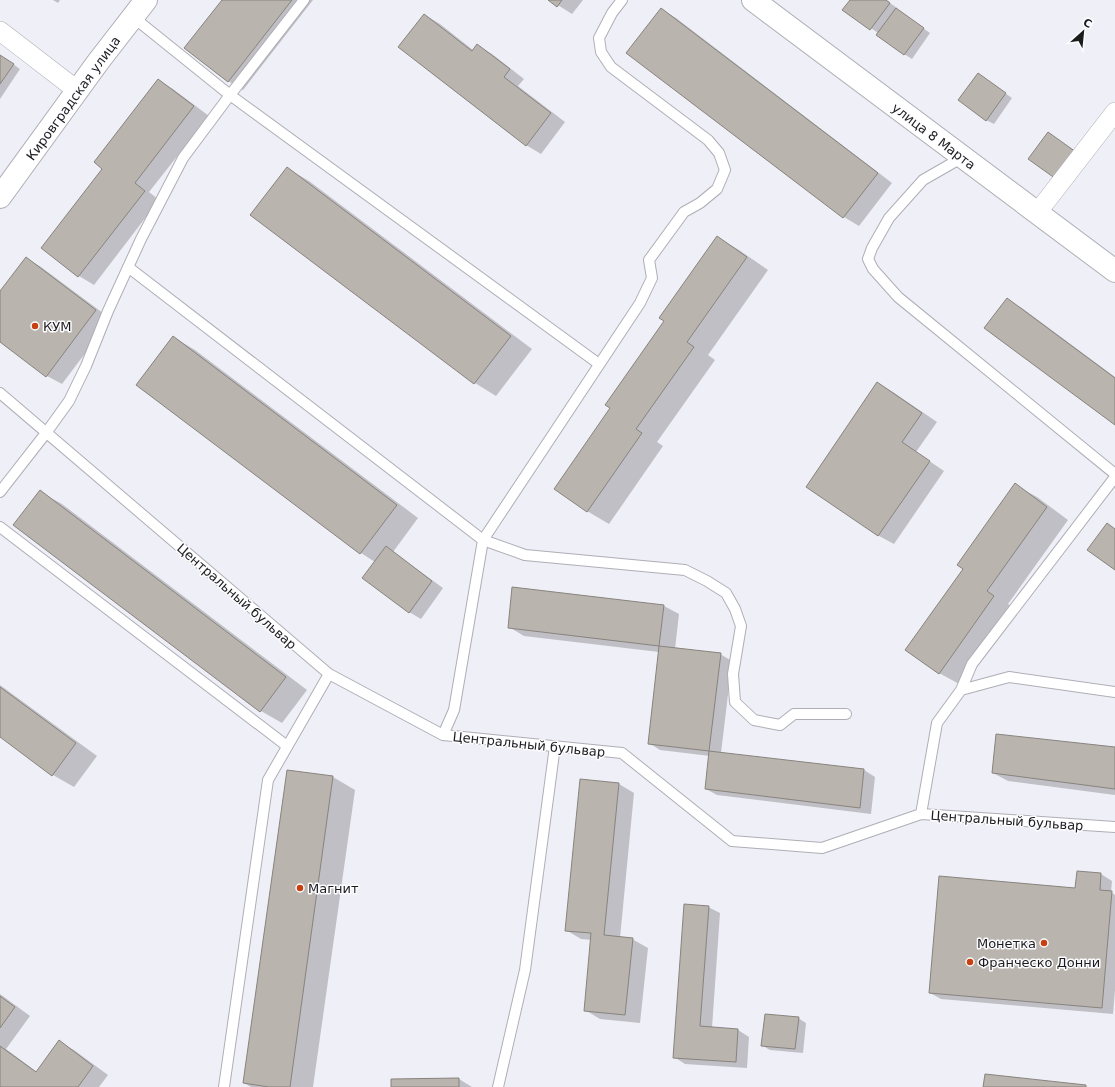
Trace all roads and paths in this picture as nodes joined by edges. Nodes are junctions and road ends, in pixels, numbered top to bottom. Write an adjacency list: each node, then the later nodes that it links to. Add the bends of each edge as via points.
1 (304, 0): 7 (lane)
2 (622, 0): 14 (lane, via 599,38 601,52 612,67 708,140 719,153 724,170 717,189 684,212 649,260 652,278 640,303)
3 (753, 0): 9 (street, улица 8 Марта)
4 (140, 8): 6 (street, Кировградская улица); 7 (lane)
5 (0, 30): 6 (street)
6 (78, 91): 10 (street, Кировградская улица)
7 (230, 95): 12 (lane, via 184,158); 14 (lane)
8 (1115, 112): 11 (street)
9 (963, 157): 11 (street, улица 8 Марта); 17 (lane, via 922,180 889,218 868,259 873,269 898,297)
10 (0, 197)
11 (1037, 213): 13 (street, улица 8 Марта)
12 (128, 267): 16 (lane, via 76,387); 21 (lane)
13 (1115, 271)
14 (600, 364): 21 (lane)
15 (0, 393): 16 (lane, Центральный бульвар)
16 (46, 432): 19 (lane); 22 (lane, Центральный бульвар)
17 (1115, 474)
18 (1115, 477): 23 (lane, via 972,664)
19 (0, 492)
20 (0, 527): 27 (lane)
21 (483, 540): 25 (lane, via 525,555 685,570 726,593 735,609 741,626 733,674 735,702 754,720 780,725 794,714); 26 (lane, via 454,710)
22 (329, 674): 26 (lane, Центральный бульвар); 27 (lane)
23 (961, 690): 24 (lane, via 1009,677); 29 (lane, via 937,723)
24 (1115, 692)
25 (846, 714)
26 (443, 735): 28 (lane, Центральный бульвар)
27 (287, 746): 31 (lane, via 268,780)
28 (555, 746): 29 (lane, Центральный бульвар, via 622,753 732,841 822,848); 32 (lane, via 525,970)
29 (921, 814): 30 (lane, Центральный бульвар)
30 (1115, 827)
31 (224, 1087)
32 (498, 1087)

